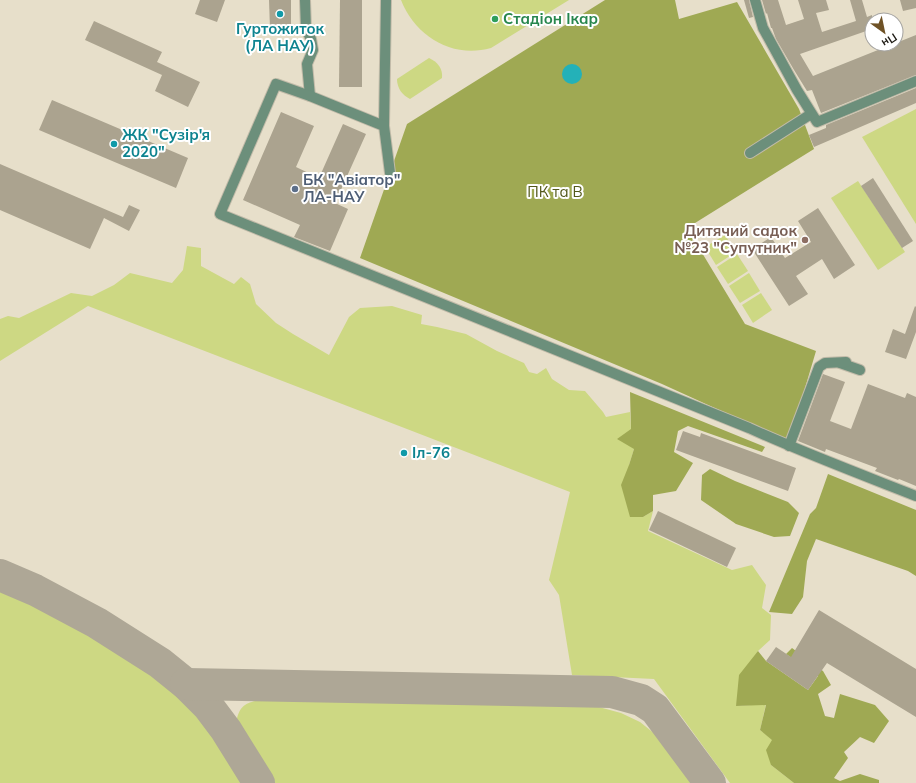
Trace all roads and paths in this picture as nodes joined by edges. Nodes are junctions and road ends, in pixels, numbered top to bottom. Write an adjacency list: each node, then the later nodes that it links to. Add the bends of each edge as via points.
1 (305, 0): 5 (lane, via 306,29 313,50 307,64)
2 (386, 0): 7 (lane)
3 (755, 0): 6 (lane, via 763,28)
4 (916, 80): 6 (lane, via 816,122)
5 (310, 96): 7 (lane); 11 (lane, via 276,84 220,214)
6 (812, 114): 8 (lane)
7 (384, 126): 9 (lane)
8 (750, 153)
9 (390, 173)
10 (860, 370): 11 (lane, via 843,362 819,367)
11 (789, 446): 12 (lane)
12 (916, 496)

